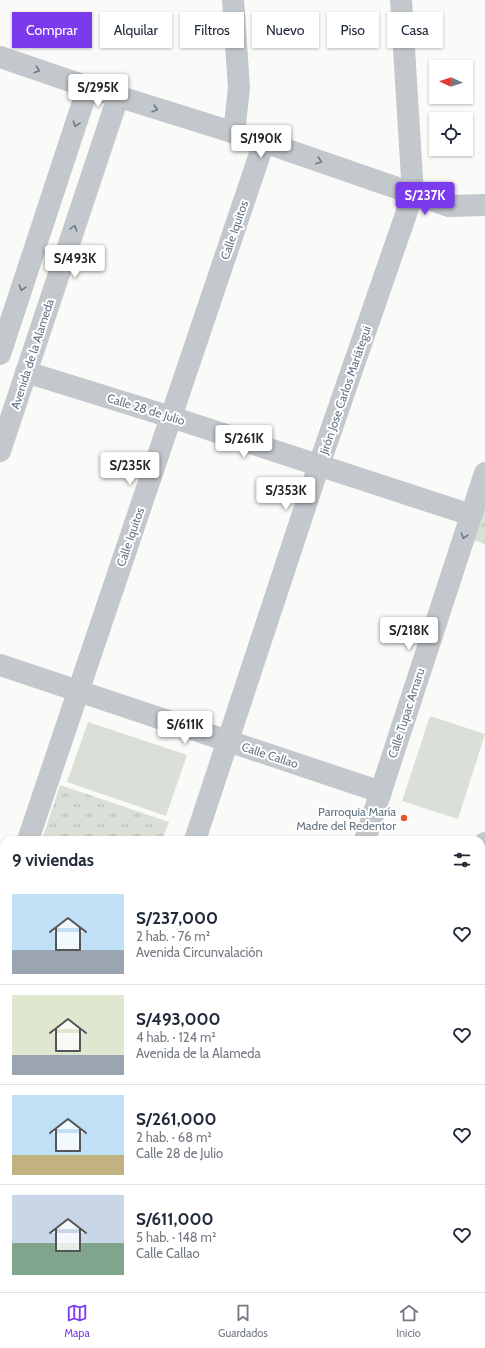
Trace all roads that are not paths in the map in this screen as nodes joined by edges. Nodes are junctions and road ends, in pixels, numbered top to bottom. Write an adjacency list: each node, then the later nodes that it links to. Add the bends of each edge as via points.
1 (233, 0): 6 (street, via 239,88)
2 (401, 0): 8 (street, Jirón Jose Carlos Mariátegui)
3 (0, 57): 4 (street, one-way to 4)
4 (88, 87): 5 (street); 12 (street, one-way to 12)
5 (118, 97): 6 (street, one-way to 6); 13 (street, Avenida de la Alameda, one-way to 5)
6 (234, 133): 7 (street)
7 (264, 142): 8 (street, one-way to 8); 14 (street, Calle Iquitos)
8 (413, 194): 10 (street); 16 (street, Jirón Jose Carlos Mariátegui)
9 (485, 205): 10 (street)
10 (449, 206): 11 (street)
11 (485, 220)
12 (0, 354)
13 (26, 372): 14 (street, Calle 28 de Julio); 15 (street, Avenida de la Alameda)
14 (171, 417): 16 (street, Calle 28 de Julio); 20 (street, Calle Iquitos)
15 (0, 451)
16 (319, 465): 18 (street, Calle 28 de Julio); 21 (street, Jirón Jose Carlos Mariátegui)
17 (485, 473): 18 (street, Calle Tupac Amaru)
18 (470, 516): 22 (street, Calle Tupac Amaru, one-way to 22)
19 (0, 665): 20 (street, Calle Callao)
20 (78, 691): 21 (street, Calle Callao); 23 (street, Calle Iquitos)
21 (228, 741): 22 (street, Calle Callao); 24 (street, Jirón Jose Carlos Mariátegui)
22 (381, 792): 25 (street, Calle Tupac Amaru)
23 (29, 836)
24 (196, 836)
25 (366, 836)

